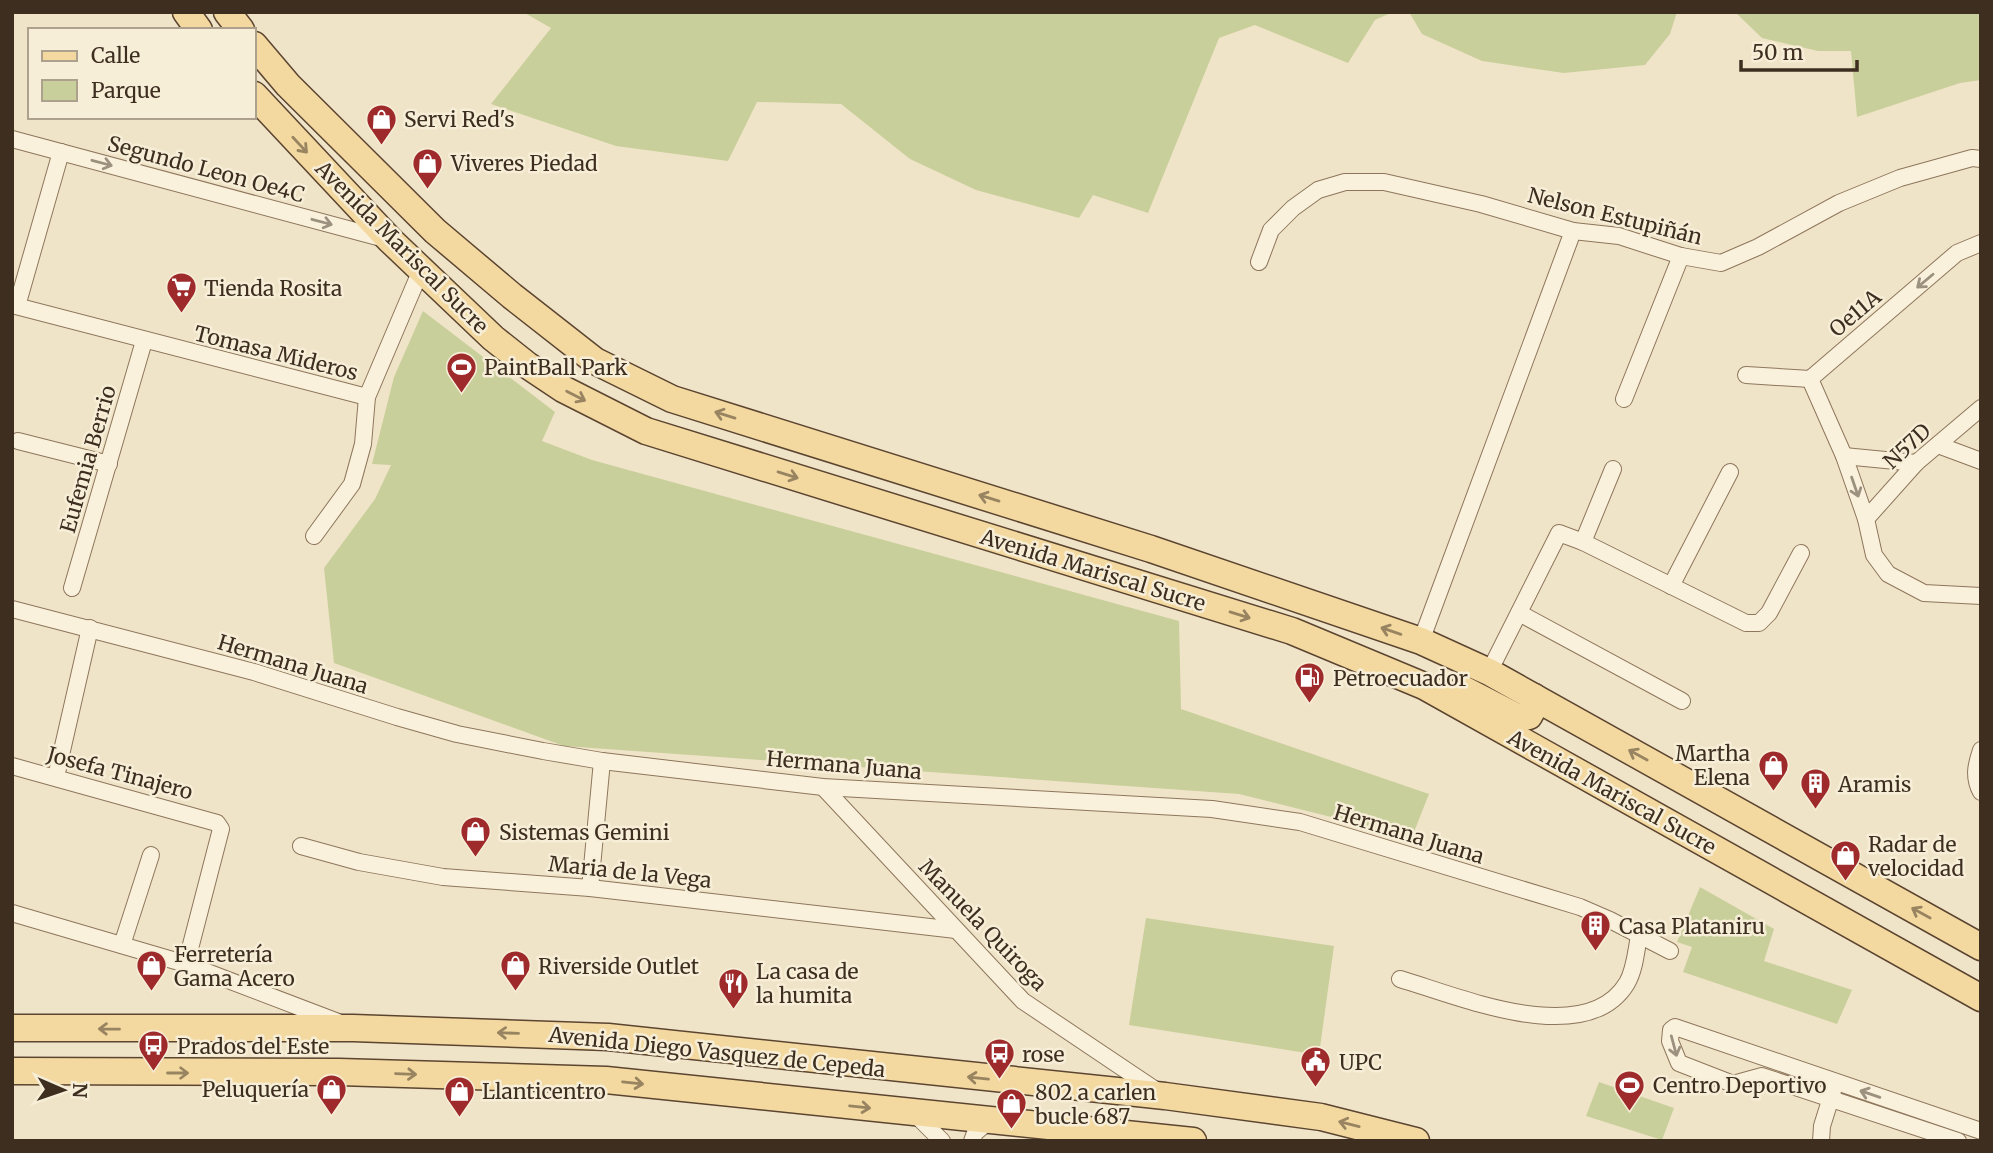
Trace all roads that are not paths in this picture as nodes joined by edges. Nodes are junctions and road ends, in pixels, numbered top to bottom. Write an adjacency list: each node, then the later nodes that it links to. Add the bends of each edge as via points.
1 (186, 12): 3 (main road)
2 (227, 12): 4 (main road)
3 (198, 28)
4 (240, 28)
5 (256, 46): 35 (main road, Avenida Mariscal Sucre, one-way to 5, via 672,399 595,361 435,231 288,85)
6 (256, 97): 11 (main road, Avenida Mariscal Sucre, one-way to 11)
7 (12, 139): 8 (street, Segundo Leon Oe4C)
8 (61, 152): 11 (street, Segundo Leon Oe4C, one-way to 11); 16 (street)
9 (1981, 159): 13 (street, Nelson Estupiñán, via 1900,178 1721,262)
10 (1573, 230): 13 (street, Nelson Estupiñán, via 1619,236); 14 (street, Nelson Estupiñán, via 1384,182 1345,182 1318,190 1293,208 1271,230); 43 (street)
11 (390, 240): 15 (main road, Avenida Mariscal Sucre)
12 (1981, 243): 19 (street, Oe11A, one-way to 19, via 1957,254)
13 (1681, 256): 21 (street)
14 (1259, 262)
15 (421, 270): 20 (street); 34 (main road, Avenida Mariscal Sucre, one-way to 34, via 527,365 646,431)
16 (15, 306): 17 (street, Tomasa Mideros)
17 (144, 341): 20 (street, Tomasa Mideros); 28 (street, Eufemia Berrio)
18 (1746, 375): 19 (street)
19 (1810, 379): 25 (street)
20 (368, 397): 32 (street, via 363,444 352,484)
21 (1624, 400)
22 (1981, 408): 24 (street, N57D)
23 (18, 441): 28 (street)
24 (1938, 445): 26 (street); 27 (street, N57D)
25 (1844, 456): 27 (street); 31 (street, one-way to 31)
26 (1981, 461)
27 (1916, 463): 31 (street, N57D)
28 (109, 464): 38 (street, Eufemia Berrio)
29 (1613, 469): 33 (street)
30 (1730, 472): 37 (street)
31 (1866, 519): 39 (street, via 1874,555 1888,573 1924,593)
32 (314, 536)
33 (1583, 542): 37 (street); 41 (street, via 1559,533)
34 (1014, 545): 35 (main road, via 1011,526 1023,522 1111,549); 44 (main road, Avenida Mariscal Sucre, one-way to 44, via 1292,631)
35 (1152, 549): 43 (main road, Avenida Mariscal Sucre, one-way to 35)
36 (1801, 553): 37 (street, via 1759,623 1745,623)
37 (1671, 586)
38 (72, 589)
39 (1981, 596)
40 (12, 609): 42 (street, Hermana Juana)
41 (1519, 613): 45 (street); 47 (street)
42 (90, 628): 49 (street, Hermana Juana, via 457,734); 51 (street)
43 (1421, 641): 45 (main road, Avenida Mariscal Sucre)
44 (1362, 660): 46 (main road, via 1419,667 1519,718 1532,712); 65 (main road, Avenida Mariscal Sucre, via 1424,686)
45 (1489, 672): 46 (main road, Avenida Mariscal Sucre)
46 (1534, 697): 61 (main road, Avenida Mariscal Sucre, one-way to 46)
47 (1682, 701)
48 (1981, 750): 53 (street, via 1975,767)
49 (602, 761): 52 (street, Hermana Juana); 56 (street)
50 (12, 766): 51 (street, Josefa Tinajero)
51 (56, 777): 63 (street, Josefa Tinajero, via 217,823 221,829)
52 (823, 787): 58 (street, Manuela Quiroga); 59 (street, Hermana Juana, via 1212,809 1300,822 1580,907)
53 (1981, 792)
54 (301, 846): 56 (street, Maria de la Vega, via 443,877)
55 (151, 855): 60 (street)
56 (590, 888): 58 (street, Maria de la Vega)
57 (12, 913): 60 (street)
58 (956, 930): 72 (street, Manuela Quiroga, via 1023,1001)
59 (1639, 936): 62 (street, Hermana Juana); 64 (street, via 1629,981 1602,1007 1581,1013 1513,1013)
60 (122, 945): 63 (street)
61 (1981, 947)
62 (1670, 951)
63 (186, 964): 67 (street)
64 (1401, 979)
65 (1981, 998)
66 (12, 1028): 67 (main road, Avenida Diego Vasquez de Cepeda, one-way to 66)
67 (353, 1028): 72 (main road, Avenida Diego Vasquez de Cepeda, one-way to 67, via 608,1037)
68 (1768, 1059): 70 (street); 70 (street, one-way to 70, via 1675,1027 1671,1030 1670,1041 1679,1063 1733,1084); 71 (street)
69 (12, 1071): 75 (main road, Avenida Diego Vasquez de Cepeda, one-way to 75, via 339,1072 606,1080)
70 (1762, 1076): 73 (street)
71 (1836, 1082): 73 (street); 74 (street, one-way to 71)
72 (1165, 1096): 82 (main road, Avenida Diego Vasquez de Cepeda, one-way to 72, via 1321,1117)
73 (1831, 1099): 77 (street); 83 (street)
74 (1902, 1105): 77 (street); 78 (street)
75 (913, 1112): 76 (main road, Avenida Diego Vasquez de Cepeda); 79 (street)
76 (990, 1120): 80 (street); 81 (main road, Avenida Diego Vasquez de Cepeda)
77 (1895, 1120): 84 (street)
78 (1981, 1132): 85 (street)
79 (942, 1141)
80 (972, 1141)
81 (1193, 1141)
82 (1416, 1141)
83 (1821, 1141)
84 (1958, 1141)
85 (1978, 1141)

